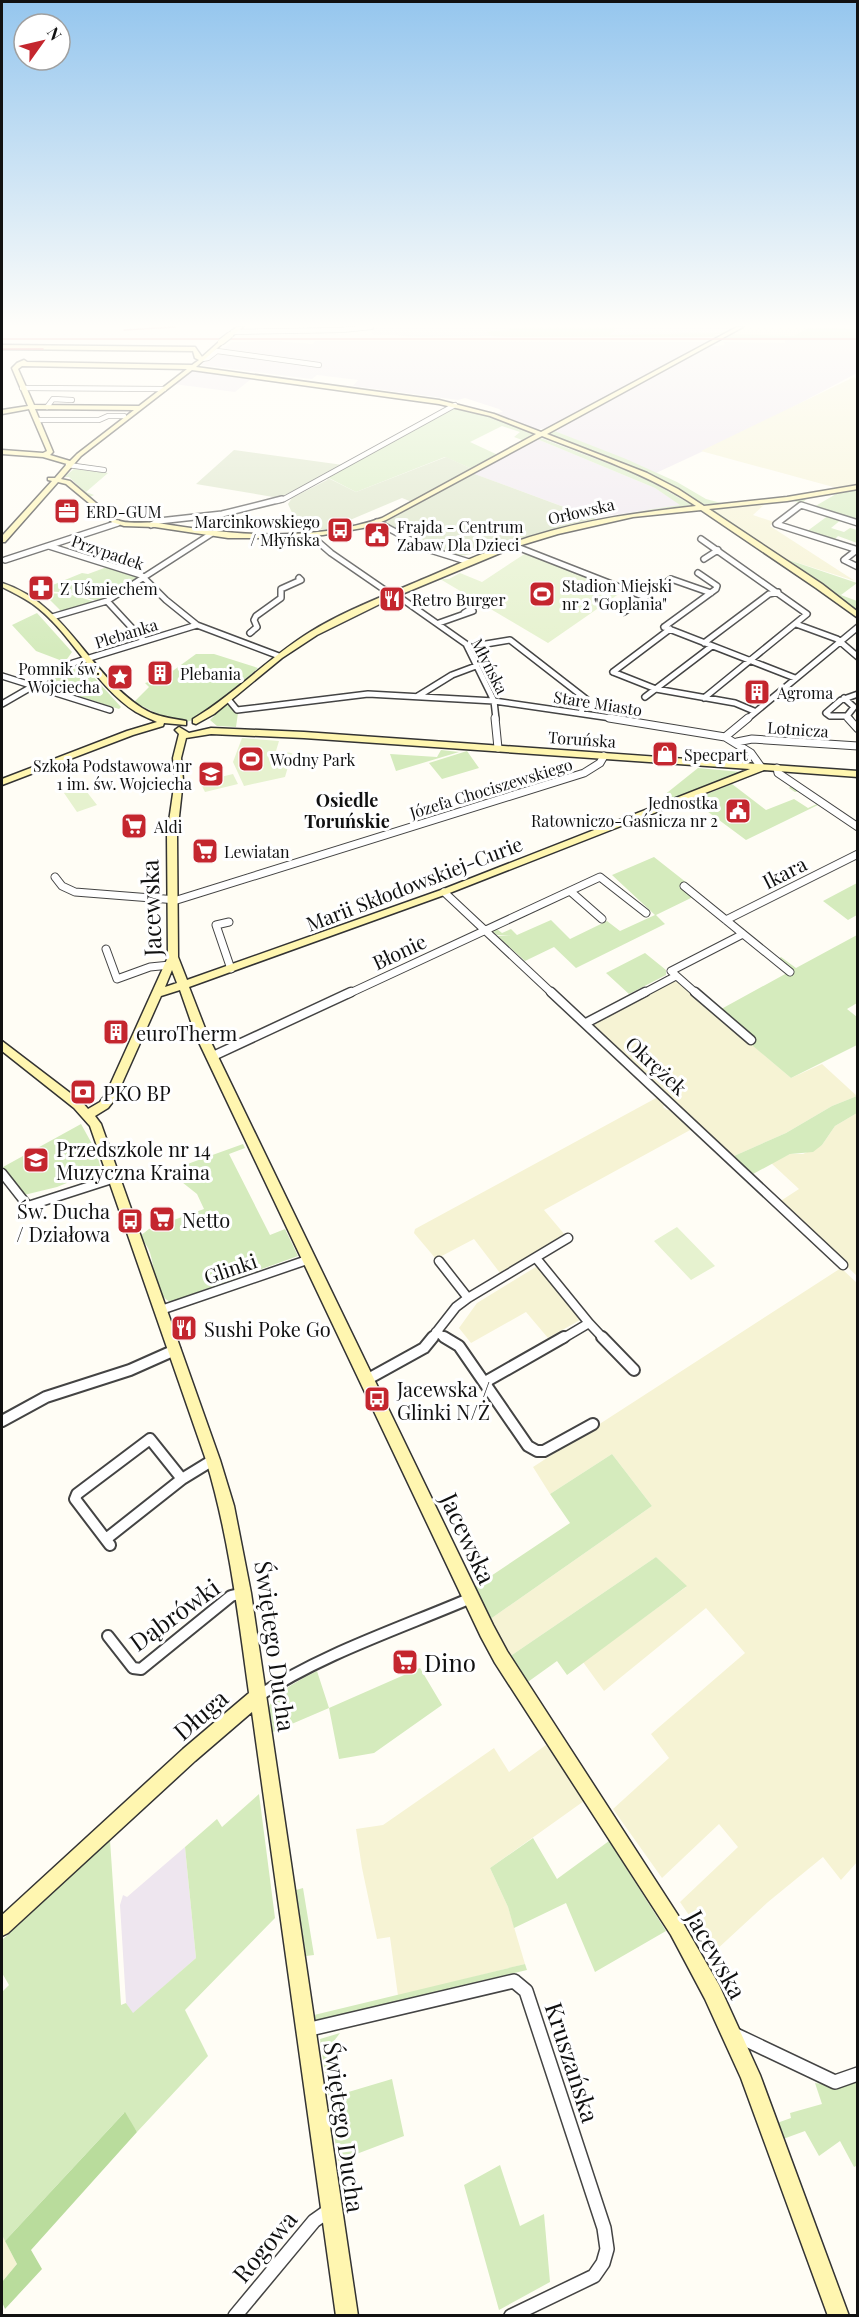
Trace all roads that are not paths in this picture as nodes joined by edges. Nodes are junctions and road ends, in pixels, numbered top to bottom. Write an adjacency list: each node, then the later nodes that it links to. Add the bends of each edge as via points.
1 (43, 435): 9 (street)
2 (99, 435): 8 (street)
3 (103, 435): 10 (street)
4 (400, 435): 18 (street, via 284,499)
5 (539, 435): 15 (street)
6 (544, 435): 14 (street, via 645,474)
7 (2, 453): 9 (street); 10 (street)
8 (73, 455): 9 (street); 10 (street)
9 (49, 456): 10 (street)
10 (67, 464): 11 (street); 12 (street)
11 (89, 468)
12 (57, 480): 16 (street); 21 (street); 23 (street)
13 (858, 487): 14 (street, Orłowska)
14 (703, 508): 24 (street, Orłowska, via 596,522); 44 (street)
15 (377, 522): 19 (street); 30 (street, via 427,549)
16 (118, 523): 18 (street); 25 (street)
17 (858, 523): 27 (street, via 801,505 776,524)
18 (151, 525): 20 (street)
19 (308, 533): 20 (street); 39 (street, Młyńska)
20 (211, 534): 33 (street)
21 (2, 535)
22 (701, 539): 26 (street)
23 (2, 540)
24 (512, 545): 30 (street, Orłowska); 40 (street)
25 (49, 546): 29 (street); 33 (street, Przypadek)
26 (718, 550): 28 (street); 37 (street)
27 (857, 550): 31 (street, via 844,560)
28 (704, 559)
29 (5, 560)
30 (469, 562): 39 (street, Orłowska)
31 (858, 567)
32 (698, 573): 38 (street, via 717,586)
33 (144, 577): 41 (street); 48 (street, Przypadek)
34 (299, 578): 51 (street, via 302,579 281,589 281,598 256,616 257,627)
35 (2, 585): 45 (street, via 31,599)
36 (2, 591): 59 (street, via 37,610)
37 (778, 592): 47 (street, via 807,614); 54 (street, via 769,594)
38 (711, 593): 40 (street, via 671,579); 50 (street)
39 (393, 595): 46 (street, Młyńska); 57 (street, Orłowska, via 314,633)
40 (645, 597): 42 (street)
41 (107, 601): 45 (street); 52 (street)
42 (624, 612)
43 (464, 613): 46 (street)
44 (858, 616)
45 (52, 617): 59 (street)
46 (439, 623): 56 (street, Młyńska)
47 (796, 624): 53 (street); 60 (street)
48 (197, 625): 52 (street, Plebanka); 57 (street, Przypadek)
49 (858, 627): 53 (street)
50 (667, 628): 54 (street); 65 (street, via 614,672)
51 (250, 633)
52 (144, 641): 59 (street, Plebanka)
53 (839, 641): 58 (street); 63 (street)
54 (704, 643): 55 (street)
55 (712, 646): 60 (street); 65 (street)
56 (468, 647): 61 (street, Młyńska); 77 (street, via 510,640 586,699)
57 (279, 656): 71 (street, Orłowska)
58 (858, 657)
59 (85, 659): 64 (street, Plebanka); 79 (street, via 122,705); 83 (street, via 131,706)
60 (749, 661): 63 (street); 69 (street)
61 (476, 666): 67 (street, via 452,675); 72 (street, Młyńska)
62 (2, 676): 64 (street)
63 (795, 678): 76 (street)
64 (33, 685): 73 (street, Plebanka); 75 (street)
65 (656, 689): 68 (street); 69 (street)
66 (858, 694): 70 (street, Lotnicza)
67 (418, 696): 71 (street, Stare Miasto, via 368,694 237,710); 72 (street, Stare Miasto)
68 (645, 698)
69 (704, 698): 76 (street)
70 (844, 698): 74 (street, Lotnicza); 78 (street, Lotnicza, via 826,713)
71 (228, 699): 81 (street, Orłowska)
72 (494, 701): 77 (street, Stare Miasto); 88 (street, Młyńska)
73 (2, 704)
74 (856, 707): 78 (street, Lotnicza)
75 (110, 710)
76 (754, 711): 85 (street)
77 (581, 712): 85 (street, Stare Miasto)
78 (847, 716): 82 (street, Lotnicza)
79 (140, 717): 80 (street); 84 (street, via 144,723)
80 (160, 724): 83 (street); 84 (street)
81 (202, 725): 83 (street); 83 (street); 88 (street, Toruńska)
82 (858, 729)
83 (184, 731): 102 (street, Jacewska, via 177,758)
84 (130, 733): 95 (street)
85 (724, 737): 86 (street, Stare Miasto)
86 (737, 742): 87 (street, Lotnicza, via 752,739); 91 (street, Stare Miasto, via 758,759)
87 (858, 747)
88 (498, 748): 89 (street, Toruńska)
89 (604, 756): 90 (street, Toruńska); 102 (street, Józefa Chociszewskiego, via 600,764 584,773)
90 (740, 765): 91 (street, Toruńska); 94 (street)
91 (761, 767): 92 (street, Toruńska); 94 (street, Marii Skłodowskiej-Curie)
92 (777, 768): 93 (street, Toruńska); 96 (street, via 778,773)
93 (858, 774)
94 (747, 775): 101 (street, Marii Skłodowskiej-Curie)
95 (2, 782)
96 (858, 827)
97 (858, 854): 105 (street, Ikara)
98 (55, 877): 102 (street, via 75,892)
99 (684, 886): 105 (street)
100 (570, 891): 103 (street, Błonie, via 600,877); 104 (street); 107 (street, Błonie)
101 (444, 892): 107 (street, Okrężek); 111 (street, Marii Skłodowskiej-Curie)
102 (173, 900): 110 (street, Jacewska)
103 (646, 913)
104 (602, 919)
105 (726, 920): 108 (street)
106 (229, 922): 111 (street, via 216,926)
107 (486, 929): 116 (street, Okrężek); 119 (street, Błonie)
108 (743, 934): 112 (street); 113 (street, via 671,971)
109 (106, 949): 110 (street, via 117,979)
110 (172, 961): 114 (street, Jacewska); 115 (street)
111 (231, 969): 114 (street, Marii Skłodowskiej-Curie)
112 (790, 972)
113 (676, 976): 116 (street); 117 (street)
114 (183, 985): 115 (street, Marii Skłodowskiej-Curie); 119 (street, Jacewska)
115 (159, 993): 120 (street, via 111,1096)
116 (586, 1023): 127 (street, Okrężek)
117 (751, 1040)
118 (2, 1045): 120 (street, Świętego Ducha)
119 (211, 1056): 125 (street, Jacewska)
120 (88, 1114): 122 (street, Świętego Ducha)
121 (2, 1173): 122 (street, via 28,1206)
122 (115, 1178): 129 (street, Świętego Ducha)
123 (568, 1238): 124 (street)
124 (536, 1258): 128 (street); 130 (street)
125 (310, 1259): 129 (street, Glinki); 134 (street, Jacewska)
126 (439, 1261): 128 (street)
127 (843, 1265)
128 (468, 1298): 131 (street)
129 (161, 1310): 132 (street, Świętego Ducha)
130 (589, 1323): 133 (street); 135 (street)
131 (436, 1332): 134 (street, via 424,1348); 135 (street, via 459,1346)
132 (175, 1350): 136 (street, via 125,1372 39,1399); 138 (street, Świętego Ducha)
133 (634, 1370)
134 (368, 1379): 141 (street, Jacewska)
135 (485, 1382): 137 (street, via 528,1446 537,1451 544,1451)
136 (2, 1421)
137 (593, 1424)
138 (213, 1460): 139 (street); 140 (street, Świętego Ducha, via 229,1516)
139 (182, 1479): 139 (street, via 108,1542 75,1499 150,1439)
140 (243, 1593): 142 (street, Dąbrówki, via 231,1596 141,1669 133,1668); 143 (street, Świętego Ducha)
141 (471, 1598): 143 (street, Długa, via 313,1665); 146 (street, Jacewska, via 501,1657 677,1929)
142 (108, 1635)
143 (258, 1697): 144 (street, Długa); 145 (street, Świętego Ducha)
144 (2, 1927)
145 (306, 2030): 148 (street, Świętego Ducha); 151 (street, Kruszańska, via 514,1981 526,1991 604,2228 607,2249 594,2276)
146 (733, 2034): 147 (street, via 835,2082); 152 (street, Jacewska)
147 (858, 2074)
148 (332, 2209): 149 (street, Rogowa, via 314,2221); 150 (street, Świętego Ducha)
149 (235, 2316)
150 (347, 2316)
151 (511, 2316)
152 (839, 2316)

